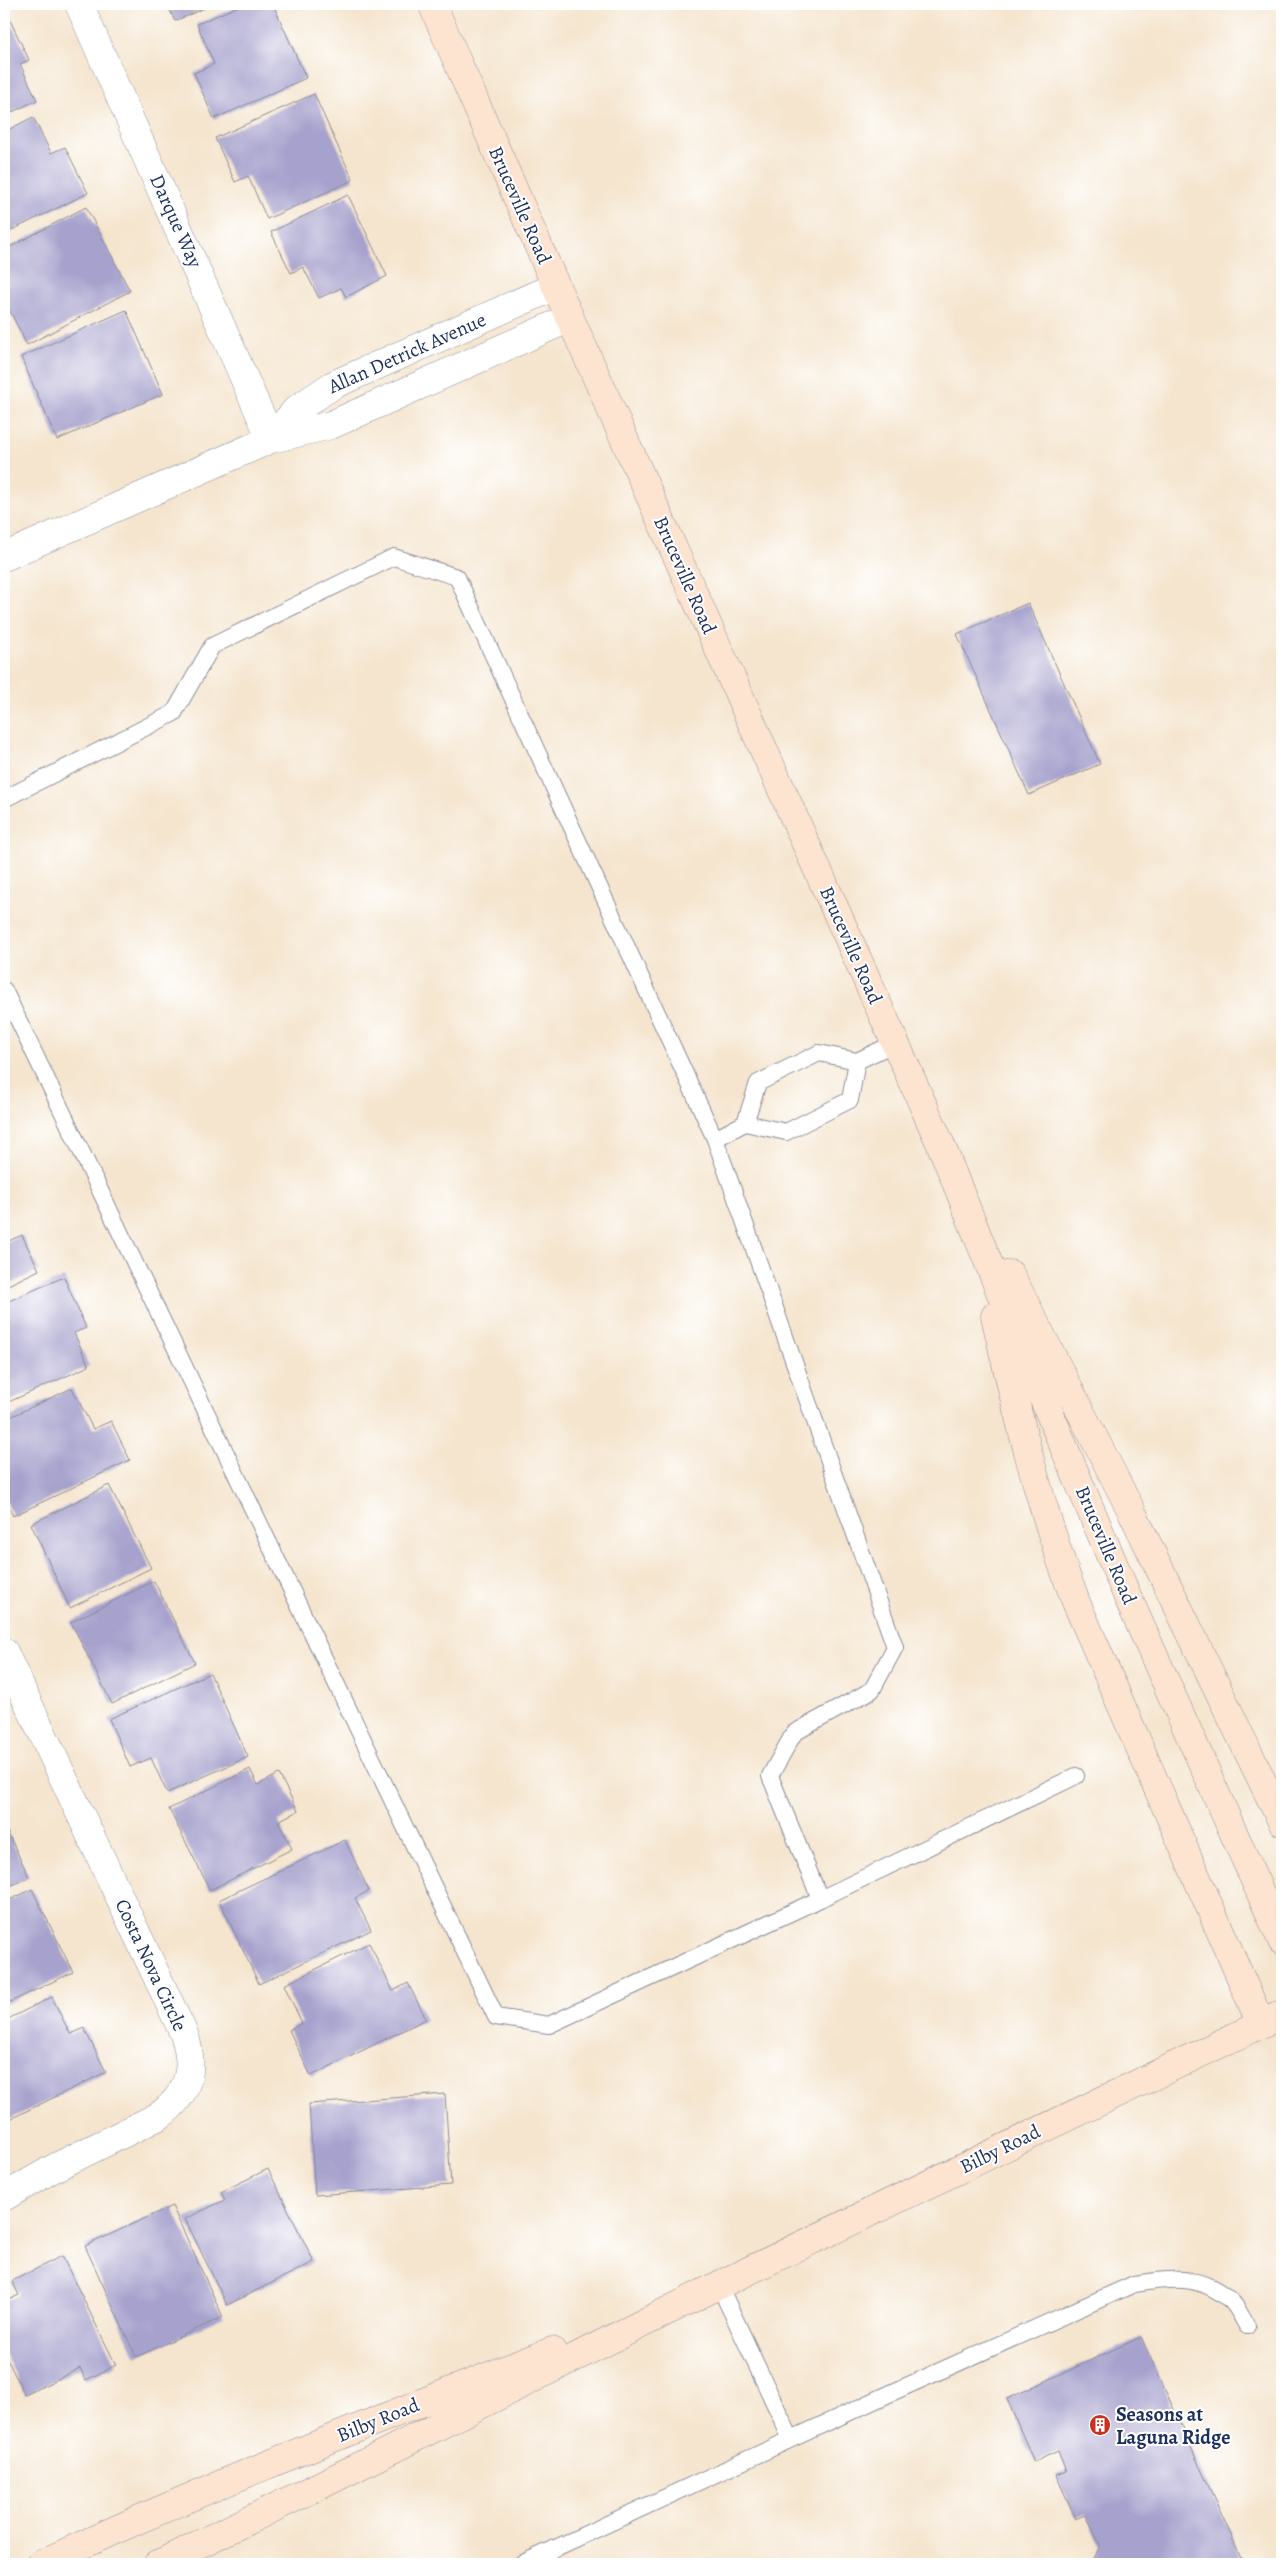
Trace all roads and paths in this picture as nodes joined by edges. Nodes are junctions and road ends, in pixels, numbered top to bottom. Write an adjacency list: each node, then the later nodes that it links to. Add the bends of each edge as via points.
1 (79, 4): 5 (street, Darque Way)
2 (432, 4): 3 (main road, Bruceville Road)
3 (556, 286): 4 (main road, Bruceville Road); 5 (street, Allan Detrick Avenue, via 333,385 297,408)
4 (570, 318): 5 (street, Allan Detrick Avenue, via 331,425); 9 (main road, Bruceville Road)
5 (272, 439): 6 (street, Allan Detrick Avenue)
6 (4, 557)
7 (4, 799): 12 (lane, via 174,713 212,646 394,557 457,577)
8 (4, 990): 18 (lane, via 496,2017 549,2025)
9 (895, 1043): 10 (lane); 13 (main road, Bruceville Road)
10 (857, 1061): 11 (lane, via 819,1054 758,1083); 11 (lane, via 850,1100 786,1132)
11 (745, 1123): 12 (lane)
12 (715, 1139): 18 (lane, via 896,1647 872,1690 794,1734 770,1776)
13 (941, 1145): 14 (main road, Bruceville Road); 17 (main road, Bruceville Road, via 1132,1512)
14 (981, 1244): 19 (main road, Bruceville Road, via 1129,1600); 20 (main road, via 1011,1385 1058,1554 1076,1602)
15 (4, 1652): 21 (street, Costa Nova Circle, via 184,2034 191,2064 182,2093 160,2116 54,2168)
16 (1076, 1776): 18 (lane)
17 (1282, 1822)
18 (820, 1899)
19 (1282, 1941)
20 (1271, 2019): 22 (main road, Bilby Road)
21 (4, 2197)
22 (719, 2285): 24 (lane); 25 (main road, Bilby Road, via 266,2464); 26 (main road, Bilby Road)
23 (1247, 2326): 24 (lane, via 1231,2301 1207,2284 1171,2277 1134,2284)
24 (791, 2439): 27 (lane)
25 (41, 2564)
26 (158, 2564)
27 (521, 2564)

